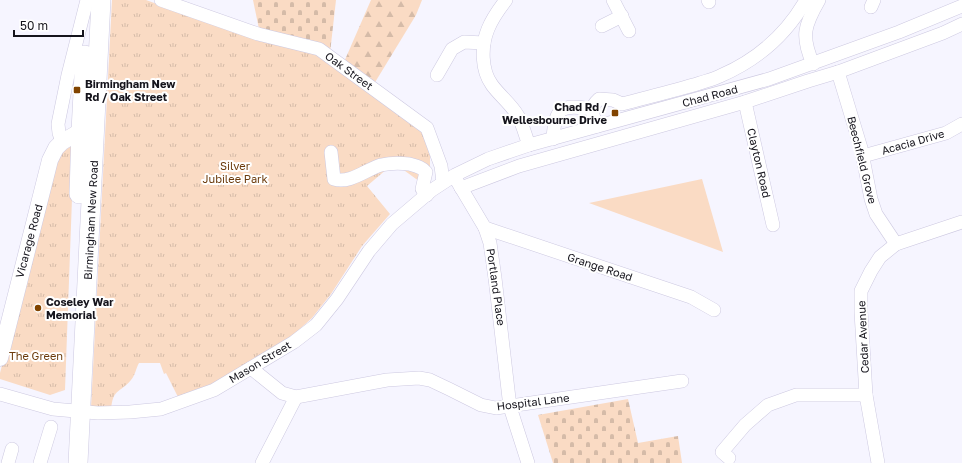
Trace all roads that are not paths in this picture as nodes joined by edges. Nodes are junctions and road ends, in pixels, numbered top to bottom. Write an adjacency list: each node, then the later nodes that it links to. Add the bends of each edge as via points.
1 (88, 0): 21 (highway, Birmingham New Road); 23 (street, via 58,124)
2 (101, 0): 21 (highway, Birmingham New Road)
3 (161, 0): 28 (street, Oak Street, via 258,34 319,49 427,128 441,166)
4 (506, 0): 13 (street, via 495,16)
5 (613, 0): 9 (street)
6 (806, 0): 18 (street, via 789,26 771,45 720,77 622,104 599,99)
7 (819, 0): 14 (street, via 806,26 805,36)
8 (962, 6): 14 (street, Chad Road)
9 (622, 16): 11 (street); 12 (street)
10 (962, 24): 15 (street, Chad Road)
11 (602, 26)
12 (629, 31)
13 (484, 43): 16 (street, via 464,42 452,49); 24 (street, via 483,64 491,85 517,114)
14 (813, 64): 20 (street, Chad Road, via 755,83)
15 (838, 72): 17 (street, Chad Road); 26 (street, Beechfield Grove)
16 (437, 75)
17 (745, 102): 29 (street, Chad Road, via 518,166); 32 (street, Clayton Road)
18 (592, 109): 20 (street); 22 (street, via 571,107 559,112 554,120)
19 (962, 124): 26 (street, Acacia Drive, via 946,133)
20 (597, 126): 22 (street, Chad Road)
21 (88, 132): 23 (main road, Vicarage Road); 43 (highway, Birmingham New Road)
22 (553, 138): 24 (street, Chad Road)
23 (62, 142): 36 (main road, Vicarage Road, via 50,160)
24 (528, 145): 27 (street, Chad Road, via 488,159)
25 (331, 152): 30 (street, via 334,179 347,179 382,165 402,163 424,169 426,172 422,189)
26 (863, 156): 34 (street, Beechfield Grove, via 876,214)
27 (455, 175): 28 (street, Mason Street); 29 (street, Portland Place)
28 (443, 182): 30 (street, Mason Street)
29 (461, 188): 33 (street, Portland Place)
30 (427, 195): 37 (street, Mason Street, via 392,224 369,251 337,300 316,325 294,342)
31 (962, 222): 34 (street, Cedar Avenue)
32 (773, 224)
33 (485, 228): 35 (street, Grange Road, via 691,297); 42 (street, Portland Place, via 495,278)
34 (896, 244): 40 (street, Cedar Avenue, via 880,257 861,291)
35 (714, 310)
36 (1, 350)
37 (251, 368): 41 (street, via 282,393); 43 (street, Mason Street, via 214,390 161,409 98,413)
38 (682, 381): 42 (street, Hospital Lane)
39 (0, 394): 43 (street, Mason Street, via 53,409)
40 (866, 395): 46 (street, via 796,395 768,405 745,425 722,452); 53 (street, Cedar Avenue)
41 (296, 397): 42 (street, Hospital Lane, via 387,380 418,378 430,380 482,405); 51 (street)
42 (510, 407): 52 (street, Portland Place)
43 (75, 411): 49 (highway, Birmingham New Road); 50 (highway, Birmingham New Road)
44 (51, 427): 48 (street)
45 (12, 449): 47 (street)
46 (729, 458)
47 (8, 463)
48 (40, 463)
49 (67, 463)
50 (78, 463)
51 (262, 463)
52 (528, 463)
53 (878, 463)

